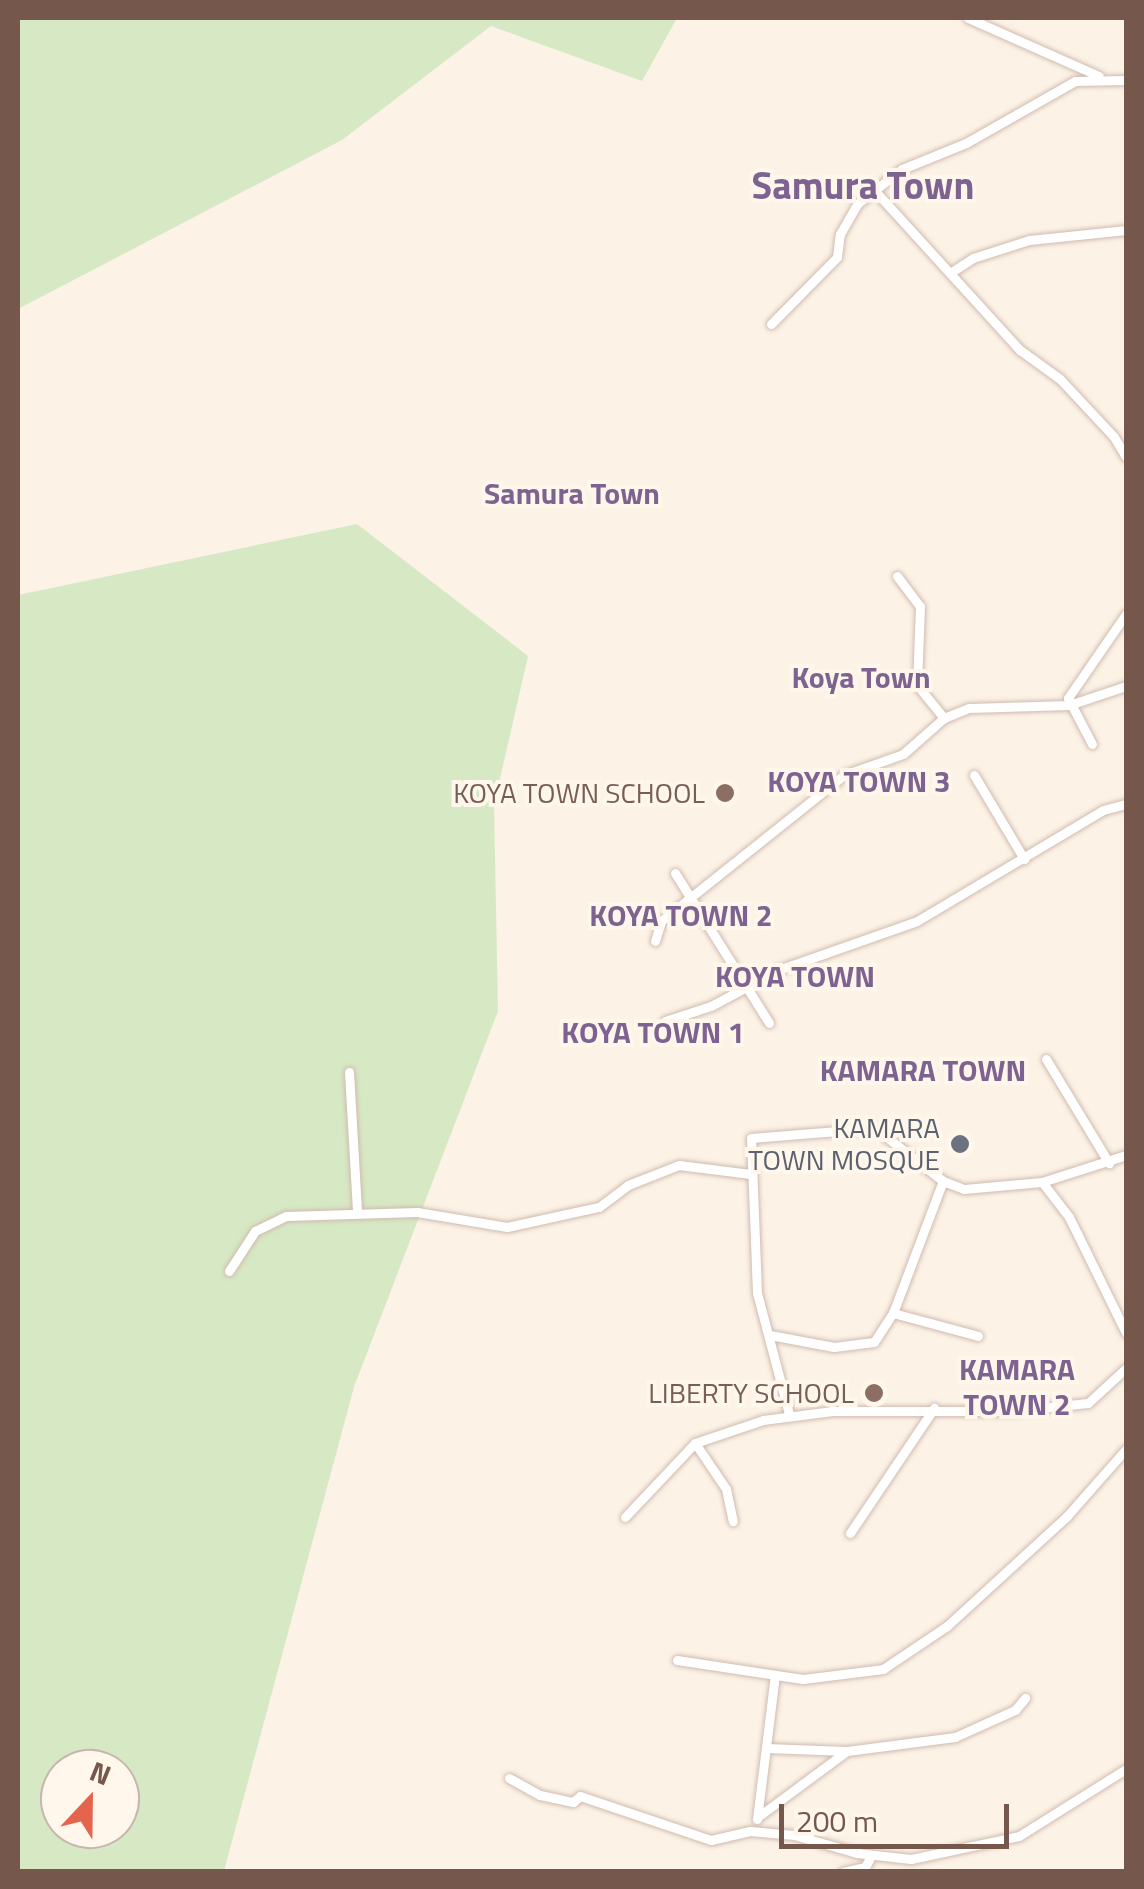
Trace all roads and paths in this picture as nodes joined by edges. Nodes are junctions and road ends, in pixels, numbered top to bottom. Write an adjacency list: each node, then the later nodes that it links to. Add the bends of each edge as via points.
1 (968, 18): 2 (street)
2 (1099, 76): 3 (street); 4 (street, via 1053,90 1011,120 902,168)
3 (1126, 80)
4 (876, 192): 6 (street); 7 (street, via 857,204 840,234 837,258)
5 (1126, 230): 6 (street, via 1029,240)
6 (950, 273): 8 (street, via 1020,350 1073,393)
7 (772, 324)
8 (1126, 458)
9 (898, 576): 13 (street, via 920,606 917,685)
10 (1126, 614): 12 (street, via 1089,660)
11 (1126, 686): 12 (street)
12 (1068, 704): 13 (street, via 969,708); 14 (street)
13 (944, 718): 19 (street, via 902,754 844,775)
14 (1092, 744)
15 (974, 775): 17 (street)
16 (1126, 804): 17 (street, via 1103,810)
17 (1024, 859): 21 (street, via 916,921)
18 (675, 873): 19 (street)
19 (690, 896): 20 (street, via 661,921); 21 (street)
20 (655, 941)
21 (746, 986): 22 (street); 23 (street)
22 (666, 1020)
23 (769, 1023)
24 (1046, 1059): 27 (street)
25 (349, 1072): 31 (street)
26 (1126, 1155): 27 (street)
27 (1108, 1163): 30 (street)
28 (750, 1174): 29 (street, via 751,1138 875,1128); 31 (street, via 678,1165 628,1185 598,1207 507,1227 417,1212); 35 (street, via 757,1293)
29 (943, 1181): 30 (street, via 964,1189); 33 (street)
30 (1042, 1182): 34 (street, via 1069,1217)
31 (357, 1212): 32 (street, via 286,1216 255,1231)
32 (229, 1271)
33 (893, 1313): 35 (street, via 874,1342 859,1345); 36 (street)
34 (1126, 1333)
35 (770, 1335): 39 (street)
36 (978, 1336)
37 (1126, 1368): 38 (street, via 1088,1403 1013,1411)
38 (934, 1408): 39 (street); 44 (street)
39 (789, 1414): 40 (street)
40 (696, 1443): 42 (street); 43 (street, via 726,1489)
41 (1126, 1449): 46 (street, via 1068,1516 916,1652 845,1676)
42 (624, 1516)
43 (733, 1520)
44 (850, 1533)
45 (677, 1660): 46 (street)
46 (776, 1674): 48 (street)
47 (1026, 1698): 49 (street, via 1015,1710 955,1737)
48 (766, 1748): 49 (street); 52 (street)
49 (848, 1751): 52 (street)
50 (1126, 1769): 54 (street, via 1019,1836 941,1857)
51 (509, 1778): 53 (street, via 540,1795 573,1802 580,1796 711,1840)
52 (757, 1819): 53 (street)
53 (750, 1831): 54 (street)
54 (871, 1856): 55 (street, via 864,1867)
55 (843, 1872)

